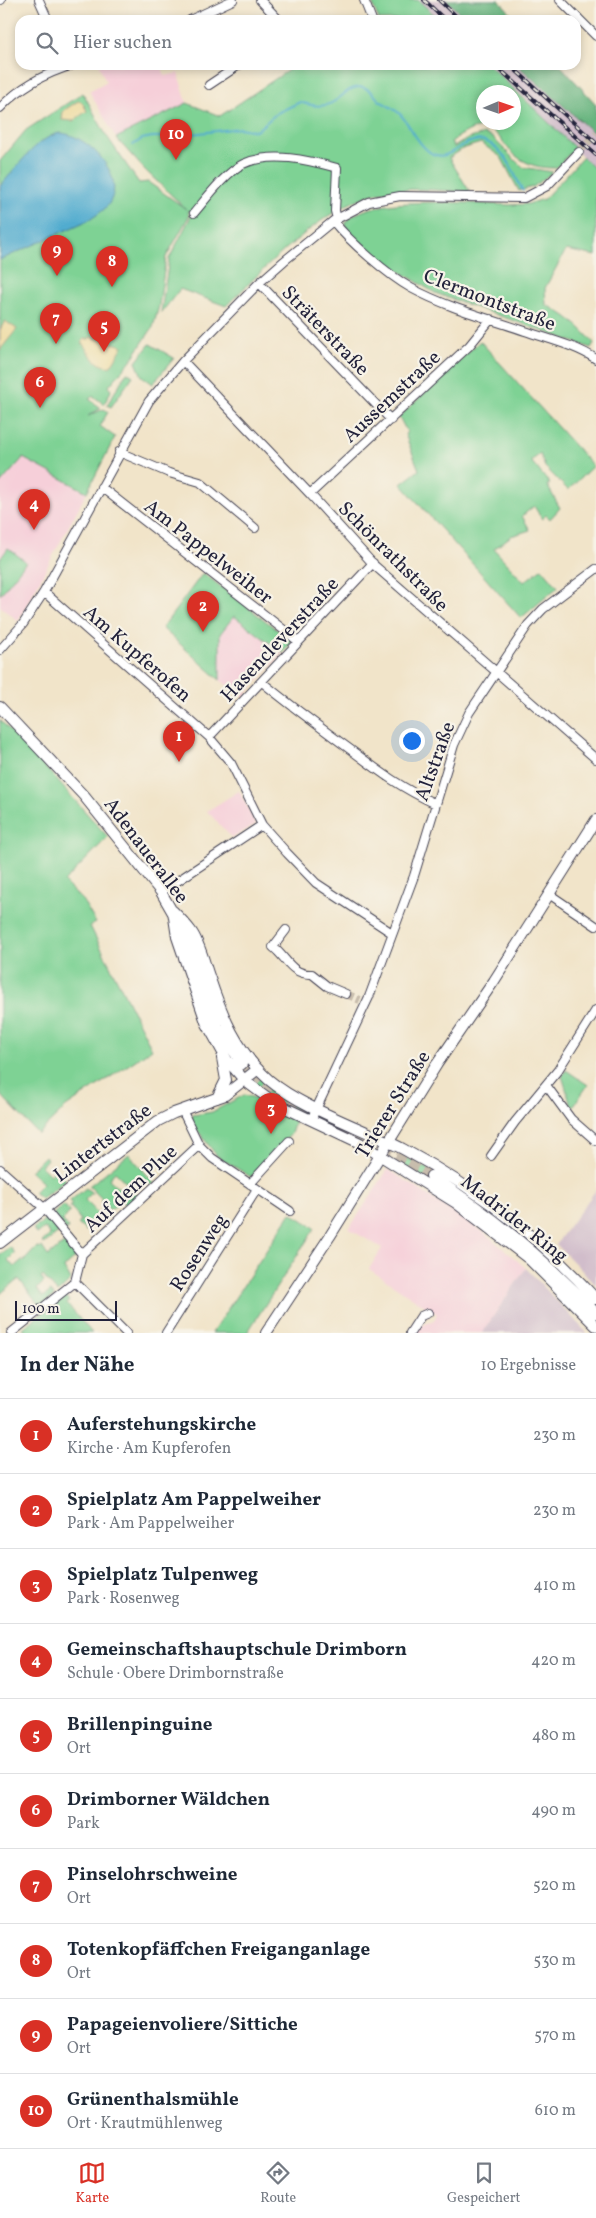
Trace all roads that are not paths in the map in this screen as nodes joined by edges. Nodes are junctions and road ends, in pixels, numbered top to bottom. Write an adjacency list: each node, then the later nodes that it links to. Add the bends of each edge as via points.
1 (39, 0): 6 (street)
2 (233, 0): 7 (street)
3 (260, 0): 8 (street)
4 (364, 0): 9 (street)
5 (560, 0): 10 (street)
6 (46, 15)
7 (201, 15)
8 (274, 15)
9 (370, 15)
10 (575, 15)
11 (581, 21): 12 (street)
12 (596, 36)
13 (58, 70): 16 (street, via 22,89)
14 (230, 70): 15 (street)
15 (208, 85)
16 (0, 108)
17 (579, 152): 19 (street, via 547,186 524,198 400,196 369,202)
18 (194, 213): 19 (street, via 213,190 241,165 262,158 286,158 337,168)
19 (335, 220): 20 (street); 21 (street, Clermontstraße, via 370,256 410,287)
20 (259, 283): 23 (street); 24 (street, Sträterstraße)
21 (491, 319): 22 (street, Clermontstraße); 24 (street, Aussemstraße, via 469,346)
22 (595, 356)
23 (183, 361): 25 (street, via 149,401); 27 (street, Schönrathstraße)
24 (391, 420): 27 (street, Aussemstraße)
25 (119, 452): 26 (street); 28 (street, via 200,482)
26 (100, 486): 31 (street); 32 (street, Am Pappelweiher)
27 (310, 494): 29 (street, Schönrathstraße)
28 (255, 528)
29 (373, 563): 32 (street, Hasencleverstraße); 34 (street, Schönrathstraße)
30 (596, 569): 34 (street, Altstraße, via 528,624)
31 (44, 592): 33 (street); 37 (street, Am Kupferofen)
32 (298, 641): 35 (street, Hasencleverstraße)
33 (0, 650)
34 (496, 673): 38 (street, Schönrathstraße); 39 (street, Altstraße, via 469,713 454,745)
35 (262, 682): 37 (street, Hasencleverstraße); 39 (street, via 377,772)
36 (0, 707): 42 (main road, Adenauerallee, via 84,796)
37 (209, 737): 41 (street, Am Kupferofen, via 231,763)
38 (596, 759)
39 (436, 804): 47 (street, Altstraße)
40 (596, 820): 43 (main road, Trierer Straße)
41 (262, 825): 42 (street); 47 (street, Am Kupferofen, via 316,883)
42 (161, 892): 44 (main road, Adenauerallee)
43 (549, 894): 45 (street); 61 (main road, Trierer Straße)
44 (173, 911): 50 (main road, via 177,937 206,1022); 51 (main road, Adenauerallee, via 188,942 218,1027); 52 (main road, via 192,931 224,1018 240,1047)
45 (596, 926)
46 (286, 930): 48 (street, via 273,947 283,955 286,964 302,975 312,974 327,986)
47 (392, 933): 56 (street, Altstraße)
48 (346, 994)
49 (596, 1010): 54 (street)
50 (219, 1048): 53 (main road); 55 (main road, via 227,1077)
51 (242, 1064)
52 (258, 1069): 53 (main road, Lintertstraße); 56 (main road, via 283,1090)
53 (245, 1081): 55 (main road, Lintertstraße); 58 (main road, via 268,1099)
54 (546, 1084): 60 (street, via 571,1118); 63 (street)
55 (217, 1099): 57 (main road, Lintertstraße)
56 (317, 1108): 58 (street, Altstraße); 61 (main road)
57 (182, 1110): 62 (street); 69 (main road, Lintertstraße, via 158,1121)
58 (312, 1120): 64 (main road, via 360,1143)
59 (289, 1141): 67 (street)
60 (596, 1141)
61 (389, 1142): 64 (main road, Trierer Straße); 74 (main road, via 474,1192 505,1215)
62 (199, 1145): 67 (street, via 221,1165); 72 (street, Auf dem Plue)
63 (491, 1156)
64 (380, 1157): 77 (main road, via 456,1202 492,1228 529,1259); 81 (main road, Trierer Straße)
65 (0, 1169): 69 (street)
66 (430, 1176): 76 (main road, Madrider Ring, via 479,1208 526,1245)
67 (250, 1184): 68 (street)
68 (257, 1190): 70 (street); 80 (street, Rosenweg)
69 (44, 1208): 71 (main road, Lintertstraße); 72 (street)
70 (290, 1211)
71 (0, 1242)
72 (82, 1254): 73 (street)
73 (75, 1282): 78 (street); 79 (street)
74 (596, 1299)
75 (428, 1313): 82 (street, via 421,1316)
76 (596, 1313)
77 (596, 1326)
78 (11, 1333)
79 (126, 1333)
80 (166, 1333)
81 (266, 1333)
82 (410, 1333)

